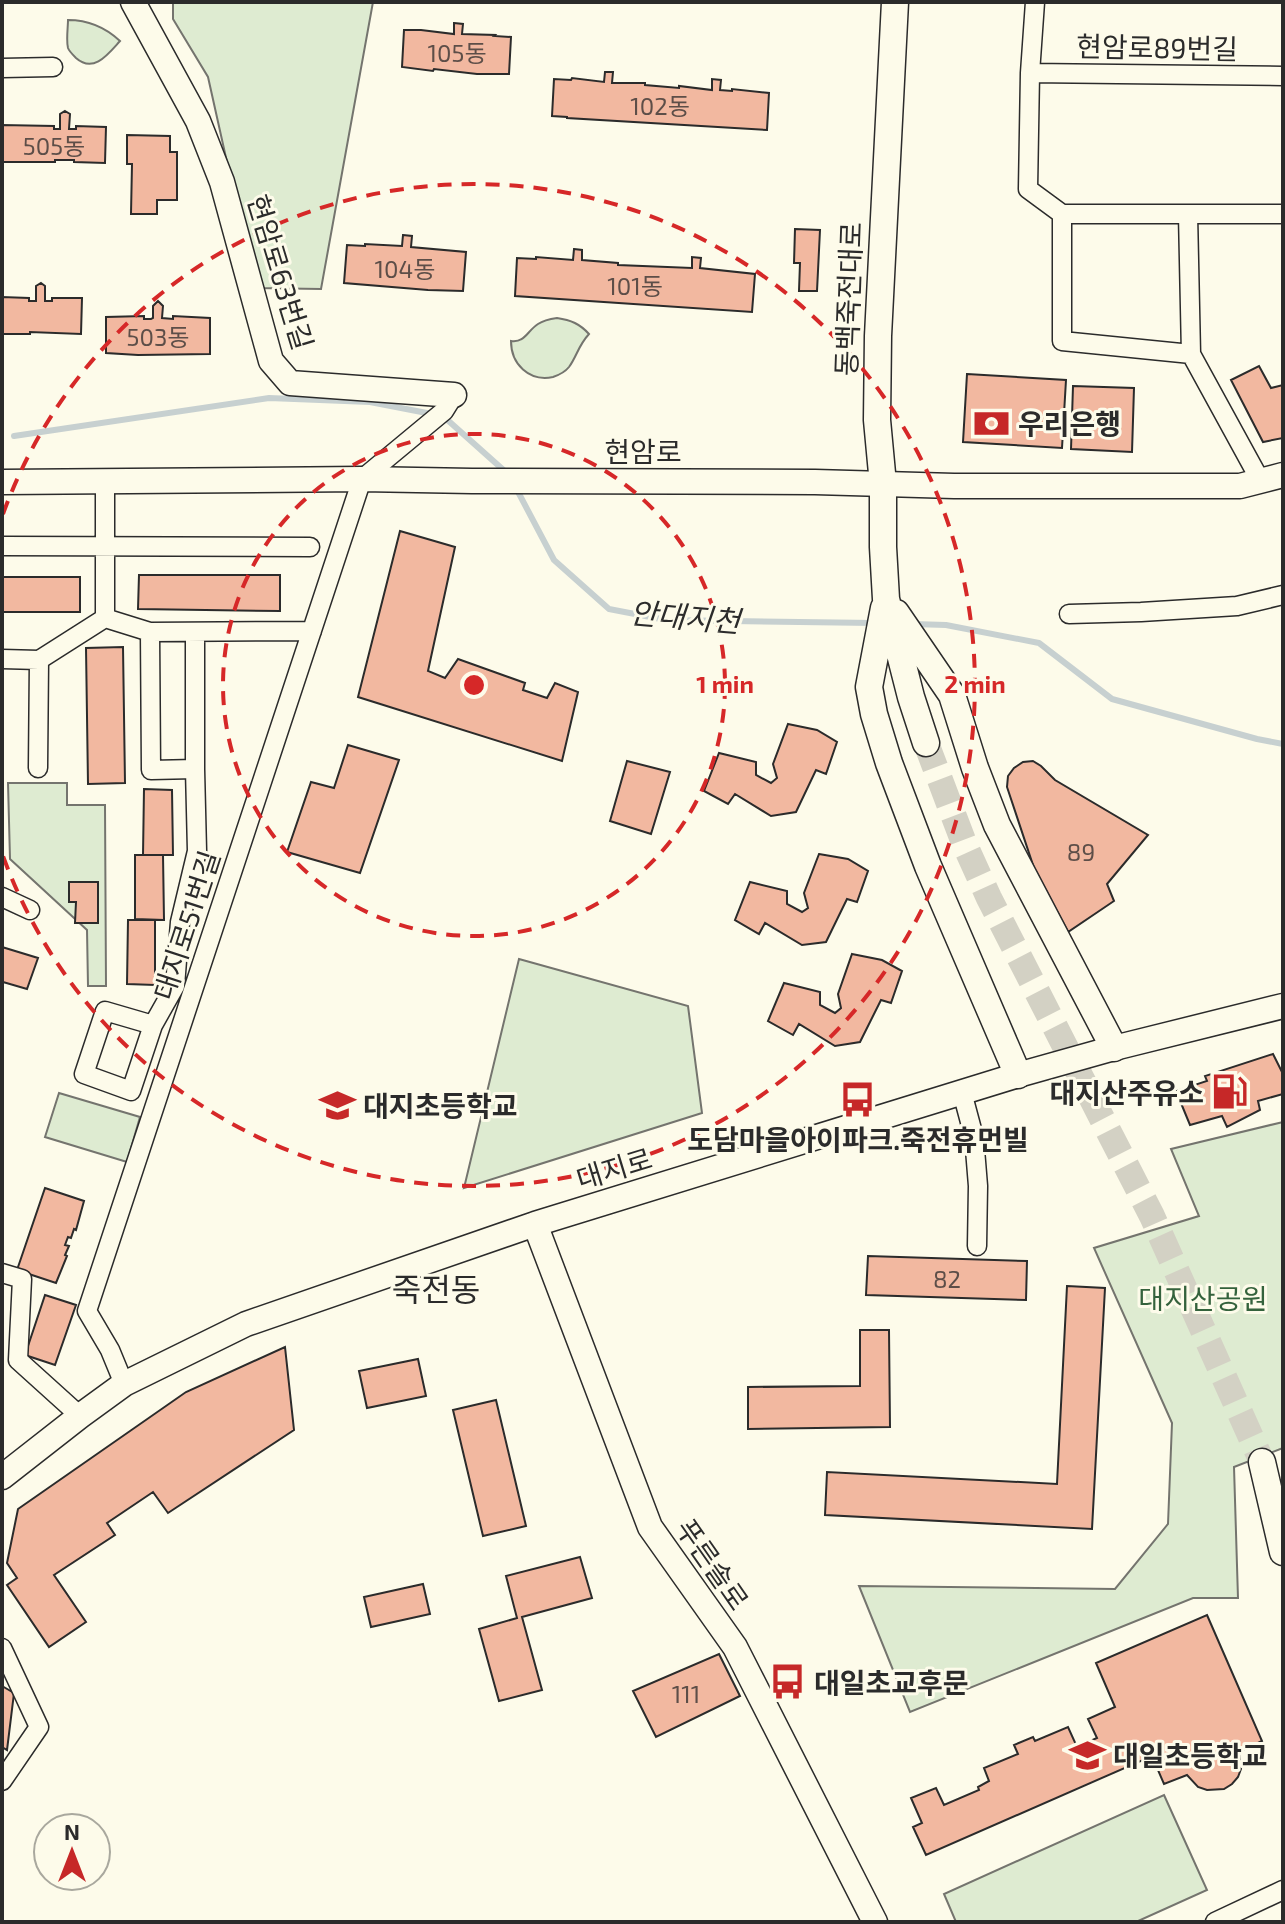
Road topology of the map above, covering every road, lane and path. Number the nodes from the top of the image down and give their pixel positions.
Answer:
1 (133, 2) edge
2 (895, 2) edge
3 (1035, 2) edge
4 (53, 67) dead end
5 (2, 68) edge
6 (1030, 73) junction
7 (1283, 76) edge
8 (1062, 214) junction
9 (1188, 214) junction
10 (1283, 214) edge
11 (1191, 354) junction
12 (449, 403) joint
13 (1272, 477) edge
14 (362, 479) junction
15 (105, 481) junction
16 (2, 482) edge
17 (883, 484) junction
18 (104, 545) junction
19 (2, 546) edge
20 (310, 547) dead end
21 (1283, 595) edge
22 (886, 599) junction
23 (1069, 614) dead end
24 (105, 618) junction
25 (312, 631) junction
26 (150, 632) junction
27 (195, 632) junction
28 (2, 659) edge
29 (39, 660) junction
30 (926, 743) tunnel mouth
31 (38, 768) dead end
32 (195, 769) junction
33 (2, 897) edge
34 (30, 910) dead end
35 (1283, 1006) edge
36 (153, 1025) junction
37 (1114, 1048) junction
38 (1018, 1075) junction
39 (962, 1092) junction
40 (535, 1224) junction
41 (977, 1246) dead end
42 (2, 1273) edge
43 (124, 1384) junction
44 (80, 1416) junction
45 (1262, 1462) junction
46 (2, 1477) edge
47 (1283, 1494) edge
48 (1283, 1515) edge
49 (1283, 1552) edge
50 (2, 1648) edge
51 (2, 1781) edge
52 (1283, 1890) edge
53 (875, 1922) edge
54 (1215, 1922) edge

1 - 12 street, 현암로63번길
2 - 17 main road, 동백죽전대로
3 - 6 street
4 - 5 street
6 - 7 street, 현암로89번길
6 - 8 street
8 - 9 street
8 - 11 street
9 - 10 street
9 - 11 street
11 - 13 street
12 - 14 street, 현암로63번길
13 - 17 street, 현암로
14 - 15 street, 현암로
14 - 17 street, 현암로
14 - 25 street, 대지로51번길
15 - 16 street, 현암로
15 - 18 street
17 - 22 main road, 동백죽전대로
18 - 19 street
18 - 20 street
18 - 24 street
21 - 23 street
22 - 30 main road
22 - 37 main road
22 - 38 main road
24 - 26 street
24 - 29 street
25 - 27 street
25 - 43 street, 대지로51번길
26 - 27 street
26 - 32 street
27 - 32 street
28 - 29 street
29 - 31 street
32 - 36 street
33 - 34 street
35 - 37 street, 대지로
36 - 36 street
37 - 38 street, 대지로
38 - 39 street, 대지로
39 - 40 street, 대지로
39 - 41 street
40 - 43 street, 대지로
40 - 53 street, 푸른솔로
42 - 44 street
43 - 44 street, 대지로
44 - 46 street, 대지로
45 - 47 main road
45 - 48 main road
45 - 49 main road
50 - 51 street
52 - 54 street

